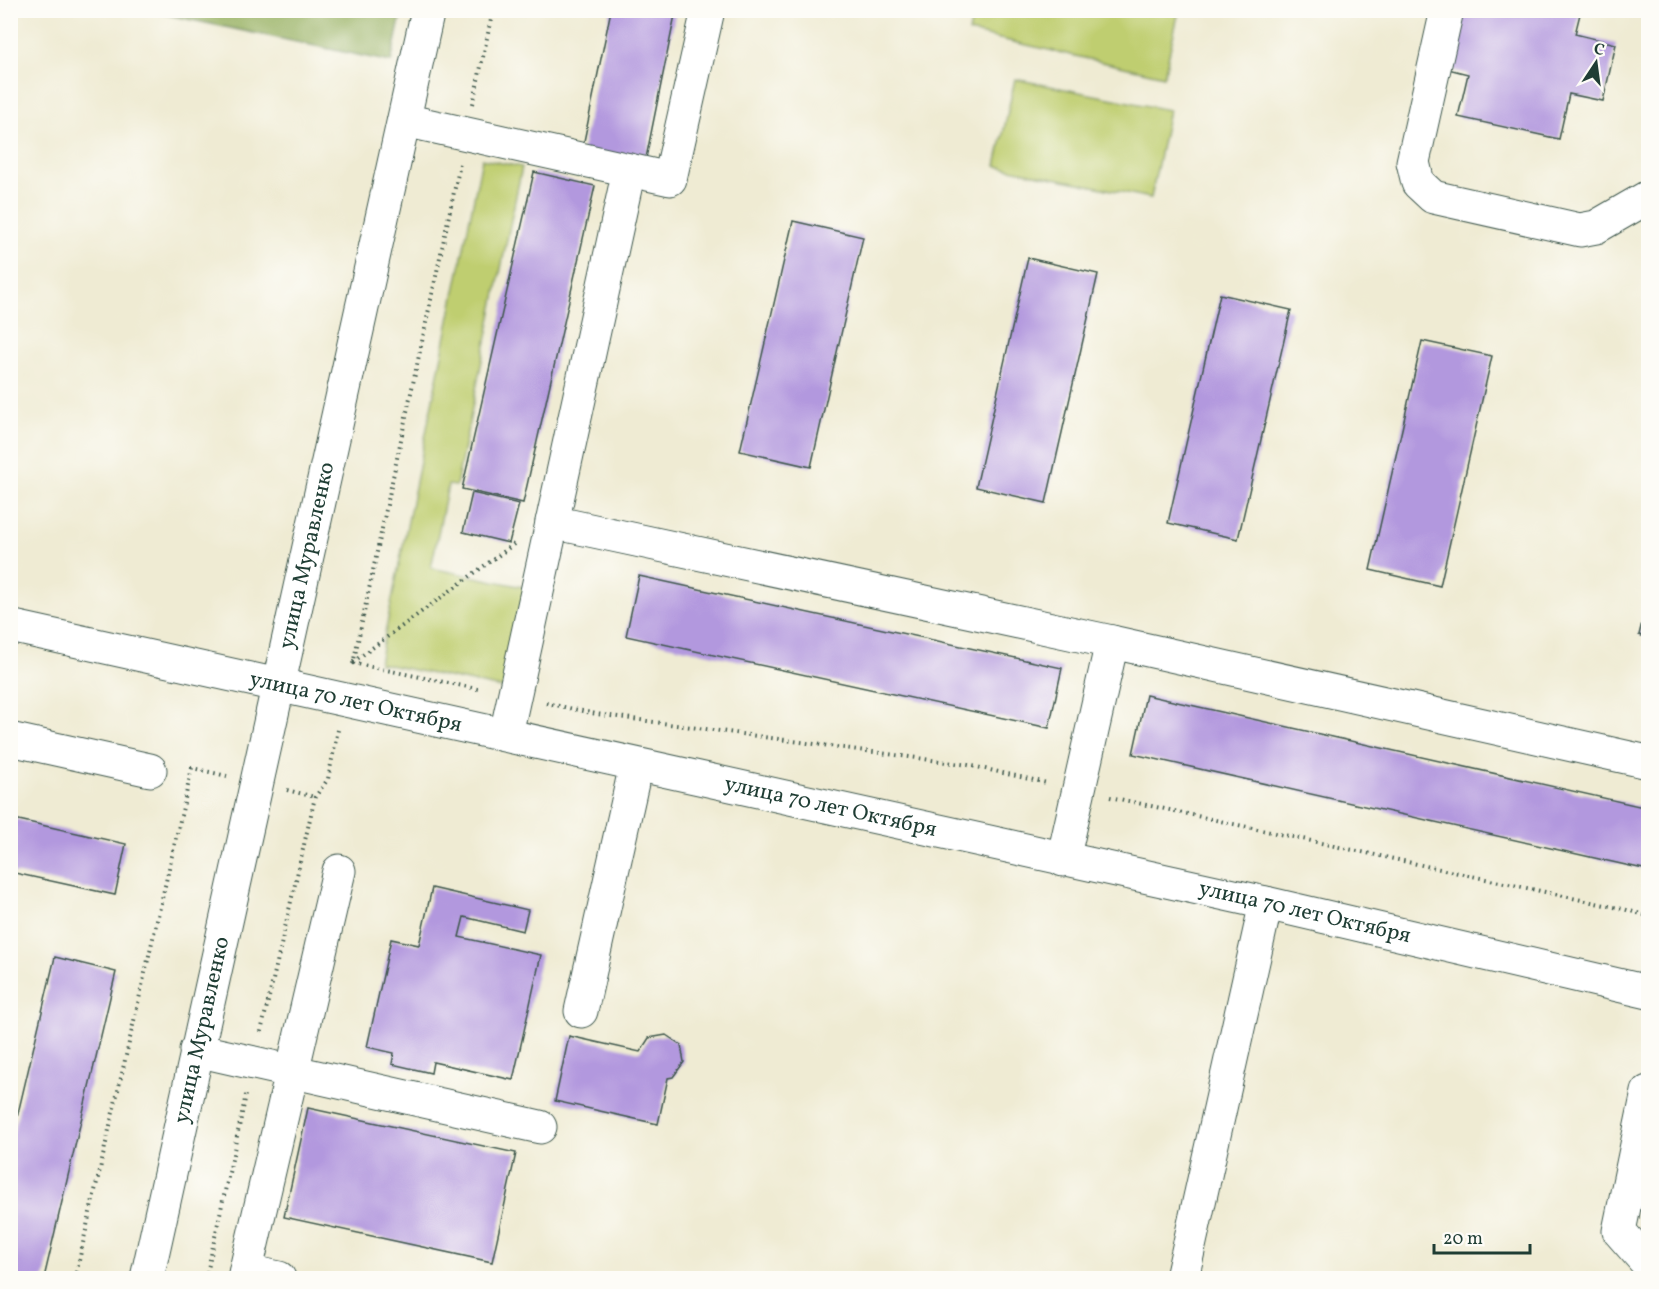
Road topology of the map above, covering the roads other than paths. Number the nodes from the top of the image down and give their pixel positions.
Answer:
1 (428, 10) edge
2 (708, 10) edge
3 (1447, 10) edge
4 (404, 120) junction
5 (629, 170) junction
6 (1648, 197) edge
7 (553, 518) junction
8 (10, 626) edge
9 (1112, 642) junction
10 (279, 685) junction
11 (506, 734) junction
12 (10, 739) edge
13 (1648, 762) edge
14 (636, 765) junction
15 (150, 770) dead end
16 (1063, 860) junction
17 (339, 871) dead end
18 (1266, 903) junction
19 (1648, 992) edge
20 (581, 1011) dead end
21 (196, 1050) junction
22 (292, 1072) junction
23 (1648, 1092) edge
24 (540, 1127) dead end
25 (1648, 1264) edge
26 (245, 1275) edge
27 (147, 1278) edge
28 (279, 1278) edge
29 (1182, 1278) edge

1 - 4 street, улица Муравленко
2 - 5 street
3 - 6 street
4 - 5 street
4 - 10 street, улица Муравленко
5 - 7 street
7 - 9 street
7 - 11 street
8 - 10 street, улица 70 лет Октября
9 - 13 street
9 - 16 street
10 - 11 street, улица 70 лет Октября
10 - 21 street, улица Муравленко
11 - 14 street, улица 70 лет Октября
12 - 15 street
14 - 16 street, улица 70 лет Октября
14 - 20 street
16 - 18 street, улица 70 лет Октября
17 - 22 street
18 - 19 street, улица 70 лет Октября
18 - 29 street
21 - 22 street
21 - 27 street, улица Муравленко
22 - 24 street
22 - 26 street
23 - 25 street
26 - 28 street

